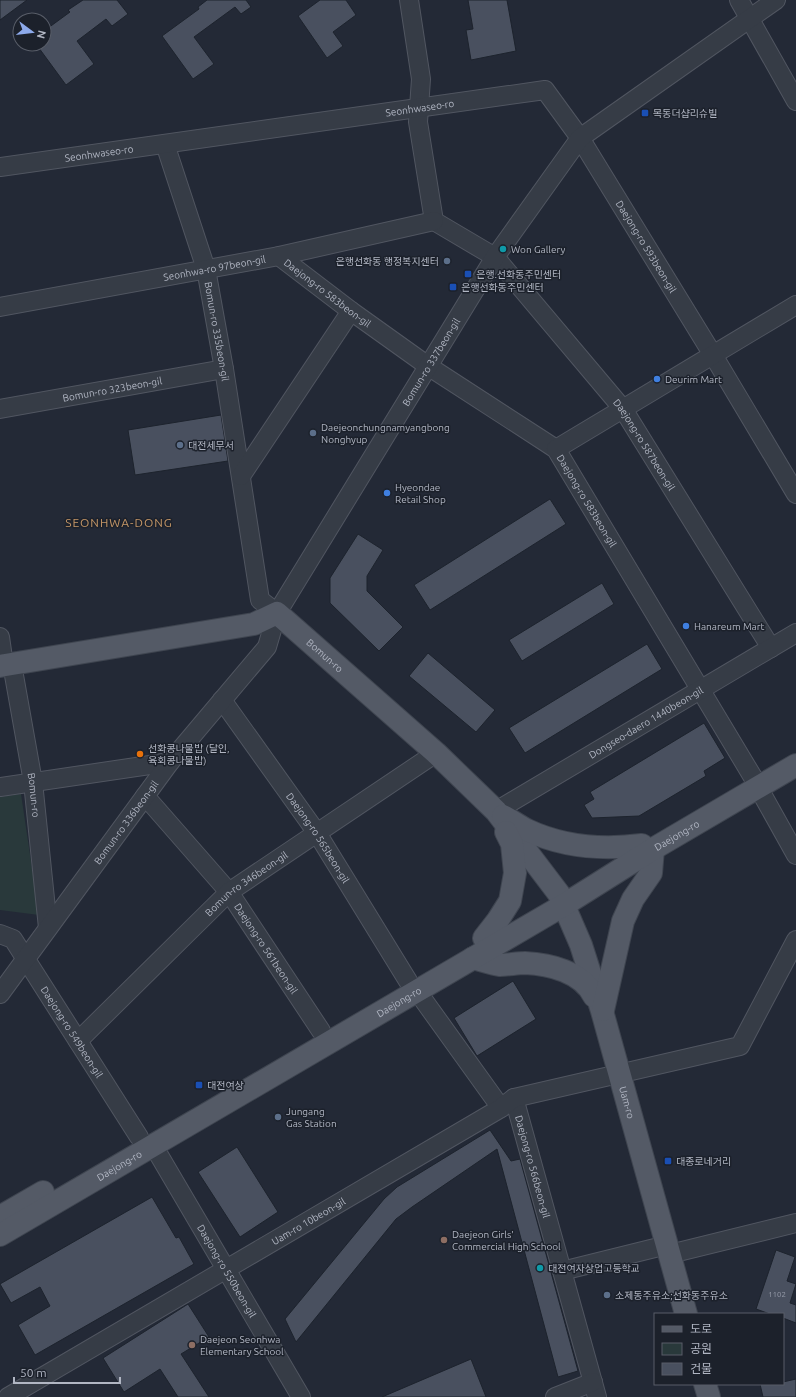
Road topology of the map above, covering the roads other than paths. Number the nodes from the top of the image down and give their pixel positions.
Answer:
1 (409, 0) edge
2 (738, 0) edge
3 (776, 0) edge
4 (748, 18) junction
5 (796, 101) edge
6 (420, 108) junction
7 (580, 138) junction
8 (165, 144) junction
9 (0, 167) edge
10 (434, 221) junction
11 (279, 256) junction
12 (495, 257) junction
13 (206, 269) junction
14 (796, 306) edge
15 (0, 307) edge
16 (351, 312) junction
17 (713, 355) junction
18 (428, 366) junction
19 (224, 369) junction
20 (0, 409) edge
21 (623, 409) junction
22 (556, 450) junction
23 (241, 476) junction
24 (796, 494) edge
25 (277, 613) junction
26 (796, 633) edge
27 (0, 637) edge
28 (771, 648) junction
29 (5, 665) edge
30 (700, 690) junction
31 (222, 700) junction
32 (436, 753) junction
33 (796, 754) edge
34 (170, 762) junction
35 (796, 765) edge
36 (33, 782) junction
37 (756, 783) junction
38 (0, 787) edge
39 (145, 796) junction
40 (496, 811) junction
41 (317, 832) junction
42 (647, 847) junction
43 (796, 855) edge
44 (229, 892) junction
45 (562, 899) junction
46 (48, 928) junction
47 (0, 934) edge
48 (484, 938) junction
49 (796, 940) edge
50 (26, 958) junction
51 (473, 958) junction
52 (412, 986) junction
53 (0, 994) edge
54 (602, 1011) junction
55 (321, 1031) junction
56 (78, 1041) junction
57 (620, 1074) junction
58 (507, 1103) junction
59 (146, 1141) junction
60 (0, 1216) edge
61 (796, 1223) edge
62 (0, 1235) edge
63 (668, 1249) junction
64 (227, 1270) junction
65 (562, 1271) junction
66 (686, 1313) edge
67 (705, 1385) edge
68 (595, 1390) edge
69 (8, 1397) edge
70 (301, 1397) edge
71 (555, 1397) edge
72 (709, 1397) edge

1 - 6 street
2 - 4 street
3 - 4 street
4 - 5 street
4 - 7 street
6 - 7 street, Seonhwaseo-ro
6 - 8 street, Seonhwaseo-ro
6 - 10 street
7 - 12 street, Bomun-ro 337beon-gil
7 - 17 street, Daejong-ro 593beon-gil
8 - 9 street, Seonhwaseo-ro
8 - 13 street, Bomun-ro 335beon-gil
10 - 11 street, Seonhwa-ro 97beon-gil
10 - 12 street, Daejong-ro 587beon-gil
11 - 13 street, Seonhwa-ro 97beon-gil
11 - 16 street, Daejong-ro 583beon-gil
12 - 18 street, Bomun-ro 337beon-gil
12 - 21 street, Daejong-ro 587beon-gil
13 - 15 street, Seonhwa-ro 97beon-gil
13 - 19 street, Bomun-ro 335beon-gil
14 - 17 street
16 - 18 street, Daejong-ro 583beon-gil
16 - 23 street
17 - 21 street
17 - 24 street, Daejong-ro 593beon-gil
18 - 22 street, Daejong-ro 583beon-gil
18 - 25 street, Bomun-ro 337beon-gil
19 - 20 street, Bomun-ro 323beon-gil
19 - 23 street, Bomun-ro 335beon-gil
21 - 22 street
21 - 28 street, Daejong-ro 587beon-gil
22 - 30 street, Daejong-ro 583beon-gil
23 - 25 street, Bomun-ro 335beon-gil
25 - 29 main road
25 - 31 street, Bomun-ro 336beon-gil
25 - 32 main road, Bomun-ro
26 - 28 street, Dongseo-daero 1440beon-gil
27 - 29 street
28 - 30 street, Dongseo-daero 1440beon-gil
29 - 36 street, Bomun-ro
30 - 37 street, Daejong-ro 583beon-gil
30 - 40 street, Dongseo-daero 1440beon-gil
31 - 34 street, Bomun-ro 336beon-gil
31 - 41 street, Daejong-ro 565beon-gil
32 - 40 main road, Bomun-ro
32 - 41 street, Bomun-ro 346beon-gil
33 - 37 main road, Daejong-ro
34 - 36 street
34 - 39 street, Bomun-ro 336beon-gil
35 - 37 main road, Daejong-ro
36 - 38 street
36 - 46 street, Bomun-ro
37 - 42 main road, Daejong-ro
37 - 43 street, Daejong-ro 583beon-gil
39 - 44 street, Daejong-ro 561beon-gil
39 - 46 street, Bomun-ro 336beon-gil
40 - 42 main road
40 - 45 main road, Bomun-ro
40 - 48 main road
41 - 44 street, Bomun-ro 346beon-gil
41 - 52 street, Daejong-ro 565beon-gil
42 - 45 main road, Daejong-ro
42 - 54 main road
44 - 55 street, Daejong-ro 561beon-gil
44 - 56 street, Bomun-ro 346beon-gil
45 - 48 main road, Daejong-ro
45 - 51 main road, Daejong-ro
45 - 54 main road, Uam-ro
46 - 50 street, Bomun-ro 336beon-gil
47 - 50 street, Daejong-ro 549beon-gil
48 - 52 main road, Daejong-ro
49 - 57 street, Uam-ro 10beon-gil
50 - 53 street, Bomun-ro 336beon-gil
50 - 56 street, Daejong-ro 549beon-gil
51 - 52 main road, Daejong-ro
51 - 54 main road
52 - 55 main road, Daejong-ro
52 - 58 street, Daejong-ro 566beon-gil
52 - 59 main road, Daejong-ro
54 - 57 main road, Uam-ro
55 - 59 main road, Daejong-ro
56 - 59 street, Daejong-ro 549beon-gil
57 - 58 street, Uam-ro 10beon-gil
57 - 63 main road, Uam-ro
58 - 64 street, Uam-ro 10beon-gil
58 - 65 street, Daejong-ro 566beon-gil
59 - 60 main road, Daejong-ro
59 - 62 main road, Daejong-ro
59 - 64 street, Daejong-ro 550beon-gil
61 - 63 street
63 - 65 street
63 - 66 main road, Uam-ro
64 - 69 street, Uam-ro 10beon-gil
64 - 70 street, Daejong-ro 550beon-gil
65 - 68 street, Daejong-ro 566beon-gil
67 - 72 main road
68 - 71 street

